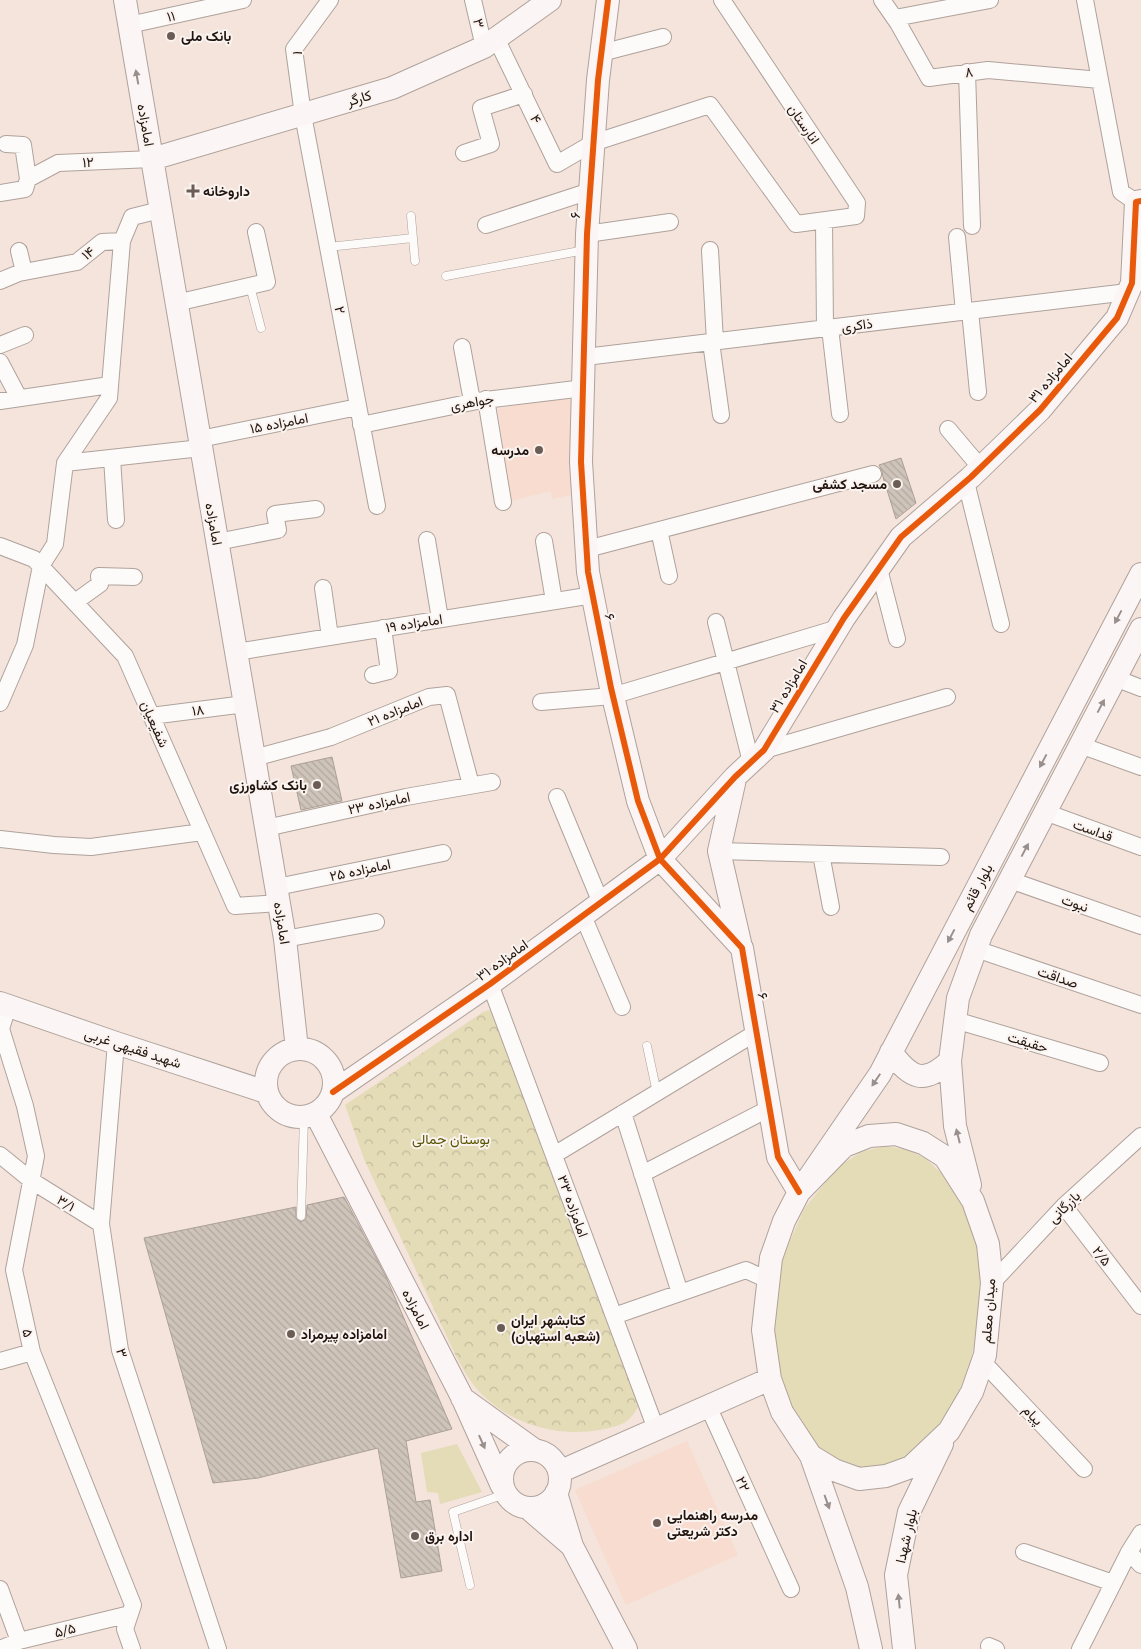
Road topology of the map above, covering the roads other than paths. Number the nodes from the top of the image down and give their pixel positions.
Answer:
1 (125, 0) edge
2 (244, 0) edge
3 (330, 0) edge
4 (473, 0) edge
5 (550, 0) edge
6 (608, 0) edge
7 (722, 0) edge
8 (882, 0) edge
9 (1085, 0) edge
10 (983, 1) edge
11 (895, 18) junction
12 (129, 25) junction
13 (663, 37) dead end
14 (490, 42) junction
15 (601, 53) junction
16 (967, 72) junction
17 (1100, 80) junction
18 (524, 94) junction
19 (303, 115) junction
20 (593, 143) junction
21 (6, 144) dead end
22 (464, 153) dead end
23 (152, 159) junction
24 (28, 179) junction
25 (590, 191) junction
26 (0, 193) edge
27 (1138, 201) edge
28 (160, 210) junction
29 (411, 216) dead end
30 (670, 222) dead end
31 (820, 222) junction
32 (486, 225) dead end
33 (972, 226) dead end
34 (256, 232) dead end
35 (957, 237) dead end
36 (413, 238) junction
37 (122, 241) junction
38 (587, 241) junction
39 (328, 247) junction
40 (710, 250) dead end
41 (19, 251) dead end
42 (415, 261) dead end
43 (24, 272) junction
44 (446, 276) dead end
45 (0, 281) edge
46 (250, 286) junction
47 (1134, 291) edge
48 (176, 303) junction
49 (967, 311) junction
50 (261, 328) dead end
51 (827, 328) junction
52 (25, 335) dead end
53 (713, 342) junction
54 (0, 345) edge
55 (462, 347) dead end
56 (585, 357) junction
57 (0, 362) edge
58 (110, 385) junction
59 (584, 388) junction
60 (978, 392) dead end
61 (19, 398) junction
62 (479, 400) junction
63 (0, 401) edge
64 (358, 407) junction
65 (840, 414) dead end
66 (721, 416) dead end
67 (361, 425) junction
68 (948, 429) dead end
69 (200, 444) junction
70 (112, 458) junction
71 (65, 463) junction
72 (873, 474) dead end
73 (973, 475) junction
74 (503, 502) dead end
75 (376, 506) dead end
76 (316, 508) dead end
77 (116, 520) dead end
78 (659, 530) junction
79 (427, 540) dead end
80 (544, 541) dead end
81 (217, 542) junction
82 (0, 546) edge
83 (587, 549) junction
84 (41, 566) junction
85 (879, 569) junction
86 (1141, 574) edge
87 (670, 576) dead end
88 (134, 577) dead end
89 (323, 588) dead end
90 (593, 594) junction
91 (554, 601) junction
92 (75, 602) junction
93 (440, 619) junction
94 (716, 622) dead end
95 (1001, 624) dead end
96 (383, 628) junction
97 (838, 628) junction
98 (1141, 629) edge
99 (330, 637) junction
100 (897, 639) dead end
101 (236, 652) junction
102 (725, 662) junction
103 (373, 675) dead end
104 (1115, 678) junction
105 (1141, 688) edge
106 (612, 696) junction
107 (947, 697) dead end
108 (541, 702) dead end
109 (0, 703) edge
110 (245, 704) junction
111 (151, 716) junction
112 (1080, 745) junction
113 (254, 758) junction
114 (750, 763) junction
115 (1141, 767) edge
116 (492, 782) dead end
117 (471, 786) junction
118 (556, 797) dead end
119 (1045, 812) junction
120 (266, 828) junction
121 (202, 832) junction
122 (0, 839) edge
123 (1141, 847) edge
124 (719, 851) junction
125 (443, 853) dead end
126 (821, 854) junction
127 (941, 857) dead end
128 (660, 859) junction
129 (1010, 880) junction
130 (278, 895) junction
131 (831, 907) dead end
132 (592, 909) junction
133 (376, 922) dead end
134 (1141, 926) edge
135 (285, 939) junction
136 (742, 948) junction
137 (976, 949) junction
138 (490, 984) junction
139 (4, 1004) edge
140 (1141, 1005) edge
141 (622, 1007) dead end
142 (956, 1020) junction
143 (757, 1032) junction
144 (116, 1043) junction
145 (647, 1046) dead end
146 (297, 1049) junction
147 (891, 1052) junction
148 (950, 1061) junction
149 (1100, 1063) dead end
150 (266, 1092) junction
151 (333, 1092) junction
152 (657, 1093) junction
153 (770, 1108) junction
154 (623, 1113) junction
155 (310, 1116) junction
156 (1141, 1136) edge
157 (0, 1154) edge
158 (554, 1155) junction
159 (642, 1174) junction
160 (32, 1181) junction
161 (799, 1192) junction
162 (974, 1201) junction
163 (1064, 1206) junction
164 (301, 1216) dead end
165 (101, 1224) junction
166 (768, 1280) junction
167 (992, 1283) junction
168 (680, 1293) junction
169 (1141, 1306) edge
170 (614, 1316) junction
171 (32, 1352) junction
172 (0, 1361) edge
173 (982, 1361) junction
174 (770, 1379) junction
175 (462, 1397) junction
176 (708, 1406) junction
177 (656, 1429) junction
178 (949, 1431) junction
179 (532, 1449) junction
180 (811, 1456) junction
181 (1084, 1469) dead end
182 (558, 1482) junction
183 (504, 1490) junction
184 (528, 1508) junction
185 (1141, 1533) edge
186 (572, 1546) junction
187 (1024, 1552) dead end
188 (1129, 1552) junction
189 (1141, 1564) edge
190 (1113, 1583) junction
191 (470, 1585) dead end
192 (0, 1589) edge
193 (791, 1589) dead end
194 (130, 1614) junction
195 (19, 1640) junction
196 (0, 1649) edge
197 (132, 1649) edge
198 (218, 1649) edge
199 (626, 1649) edge
200 (871, 1649) edge
201 (904, 1649) edge
202 (1080, 1649) edge

1 - 12 main road, امامزاده
2 - 12 street, ۱۱
3 - 19 street, ۱
4 - 14 street, ۳
5 - 14 main road, کارگر
6 - 15 main road, ۶
7 - 31 street, انارستان
8 - 11 street, ۸
9 - 17 street
10 - 11 street
11 - 16 street, ۸
23 -> 12 main road, امامزاده
13 - 15 street
14 - 18 street, ۴
14 - 19 main road, کارگر
15 - 20 main road, ۶
16 - 17 street, ۸
16 - 33 street
17 - 27 street
18 - 20 street, ۴
18 - 22 street
19 - 23 main road, کارگر
19 - 39 street, ۲
20 - 25 main road, ۶
20 - 31 street
21 - 24 street
23 - 24 street, ۱۲
23 - 28 main road, امامزاده
24 - 26 street, ۱۲
25 - 32 street
25 - 38 main road, ۶
27 - 47 main road, امامزاده ۳۱
28 - 37 street
28 - 48 main road, امامزاده
29 - 36 lane
30 - 38 street
31 - 51 street
34 - 46 street
35 - 49 street
36 - 39 lane
36 - 42 lane
37 - 43 street, ۱۴
37 - 58 street
38 - 44 lane
38 - 56 main road, ۶
39 - 64 street, ۲
40 - 53 street
41 - 43 street
43 - 45 street, ۱۴
46 - 48 street
46 - 50 lane
47 - 49 street, ذاکری
47 - 73 main road, امامزاده ۳۱
48 - 69 main road, امامزاده
49 - 51 street, ذاکری
49 - 60 street
51 - 53 street, ذاکری
51 - 65 street
52 - 54 street
53 - 56 street, ذاکری
53 - 66 street
55 - 62 street
56 - 59 main road, ۶
57 - 61 street
58 - 61 street
58 - 71 street
59 - 62 street, جواهری
59 - 83 main road, ۶
61 - 63 street
62 - 67 street, جواهری
62 - 74 street
64 - 67 street, ۲
64 - 69 street, امامزاده ۱۵
67 - 75 street, ۲
68 - 73 street
69 - 70 street, امامزاده ۱۵
69 - 81 main road, امامزاده
70 - 71 street, امامزاده ۱۵
70 - 77 street
71 - 84 street
72 - 78 street
73 - 85 main road, امامزاده ۳۱
73 - 95 street
76 - 81 street
78 - 83 street
78 - 87 street
79 - 93 street
80 - 91 street
81 - 101 main road, امامزاده
82 - 84 street, شفیعیان
83 - 90 main road, ۶
84 - 92 street, شفیعیان
84 - 109 street
85 - 97 main road, امامزاده ۳۱
85 - 100 street
86 -> 147 main road, بلوار قائم
88 - 92 street
89 - 99 street
90 - 91 street, امامزاده ۱۹
90 - 106 main road, ۶
91 - 93 street, امامزاده ۱۹
92 - 111 street, شفیعیان
93 - 96 street, امامزاده ۱۹
94 - 102 street
96 - 99 street, امامزاده ۱۹
96 - 103 street
97 - 102 street
97 - 114 main road, امامزاده ۳۱
98 - 104 main road, بلوار قائم
99 - 101 street, امامزاده ۱۹
101 - 110 main road, امامزاده
102 - 106 street
102 - 114 street
104 - 105 street
112 -> 104 main road, بلوار قائم
106 - 108 street
106 - 128 main road, ۶
107 - 114 street
110 - 111 street, ۱۸
110 - 113 main road, امامزاده
111 - 121 street, شفیعیان
112 - 115 street
112 - 119 main road, بلوار قائم
113 - 117 street, امامزاده ۲۱
113 - 120 main road, امامزاده
114 - 124 main road
114 - 128 main road, امامزاده ۳۱
116 - 117 street, امامزاده ۲۳
117 - 120 street, امامزاده ۲۳
118 - 132 street
119 - 123 street, قداست
129 -> 119 main road, بلوار قائم
120 - 130 main road, امامزاده
121 - 122 street
121 - 130 street, شفیعیان
124 - 126 street
124 - 136 main road
125 - 130 street, امامزاده ۲۵
126 - 127 street
126 - 131 street
128 - 132 main road, امامزاده ۳۱
128 - 136 main road, ۶
129 - 134 street, نبوت
129 - 137 main road, بلوار قائم
130 - 135 main road, امامزاده
132 - 138 main road, امامزاده ۳۱
132 - 141 street
133 - 135 street
135 - 146 main road, امامزاده
136 - 143 main road, ۶
137 - 140 street, صداقت
137 - 142 main road, بلوار قائم
138 - 151 main road, امامزاده ۳۱
138 - 158 street, امامزاده ۳۳
139 - 144 main road, شهید فقیهی غربی
139 - 160 street, ۵
142 - 148 main road, بلوار قائم
142 - 149 street, حقیقت
143 - 152 street
143 - 153 main road, ۶
144 - 150 main road, شهید فقیهی غربی
144 - 165 street, ۳
145 - 152 lane
146 - 150 main road
146 - 151 main road
147 - 148 main road
147 -> 161 main road, بلوار قائم
162 -> 148 main road, بلوار قائم
150 - 155 main road
151 - 155 main road
152 - 154 street
153 - 159 street
153 - 161 main road, ۶
154 - 158 street
154 - 159 street
155 - 164 lane
155 - 175 main road, امامزاده
156 - 163 street, بازرگانی
157 - 160 street, ۳/۱
158 - 170 street, امامزاده ۳۳
159 - 168 street
160 - 165 street, ۳/۱
160 - 171 street, ۵
161 - 162 main road, میدان معلم
161 - 166 main road, میدان معلم
162 - 167 main road, میدان معلم
163 - 167 street, بازرگانی
163 - 169 street, ۲/۵
165 - 198 street, ۳
166 - 168 street
166 - 174 main road, میدان معلم
167 - 173 main road, میدان معلم
168 - 170 street
170 - 177 street, امامزاده ۳۳
171 - 172 street
171 - 194 street, ۵
173 - 178 main road, میدان معلم
173 - 181 street, پیام
174 - 176 main road
174 - 180 main road, میدان معلم
175 - 179 main road
175 -> 183 main road, امامزاده
176 - 177 main road
176 - 193 street, ۲۲
177 - 182 main road
178 - 180 main road, میدان معلم
201 -> 178 main road, بلوار شهدا
179 - 182 main road
179 - 183 main road
180 -> 200 main road
182 - 184 main road
182 - 186 main road
183 - 184 main road
183 - 191 lane
184 - 186 main road
185 - 188 street
186 - 199 main road
187 - 190 street
188 - 189 street
188 - 190 street
190 - 202 street
192 - 195 street
194 - 195 street, ۵/۵
194 - 197 street, ۵
195 - 196 street, ۵/۵

